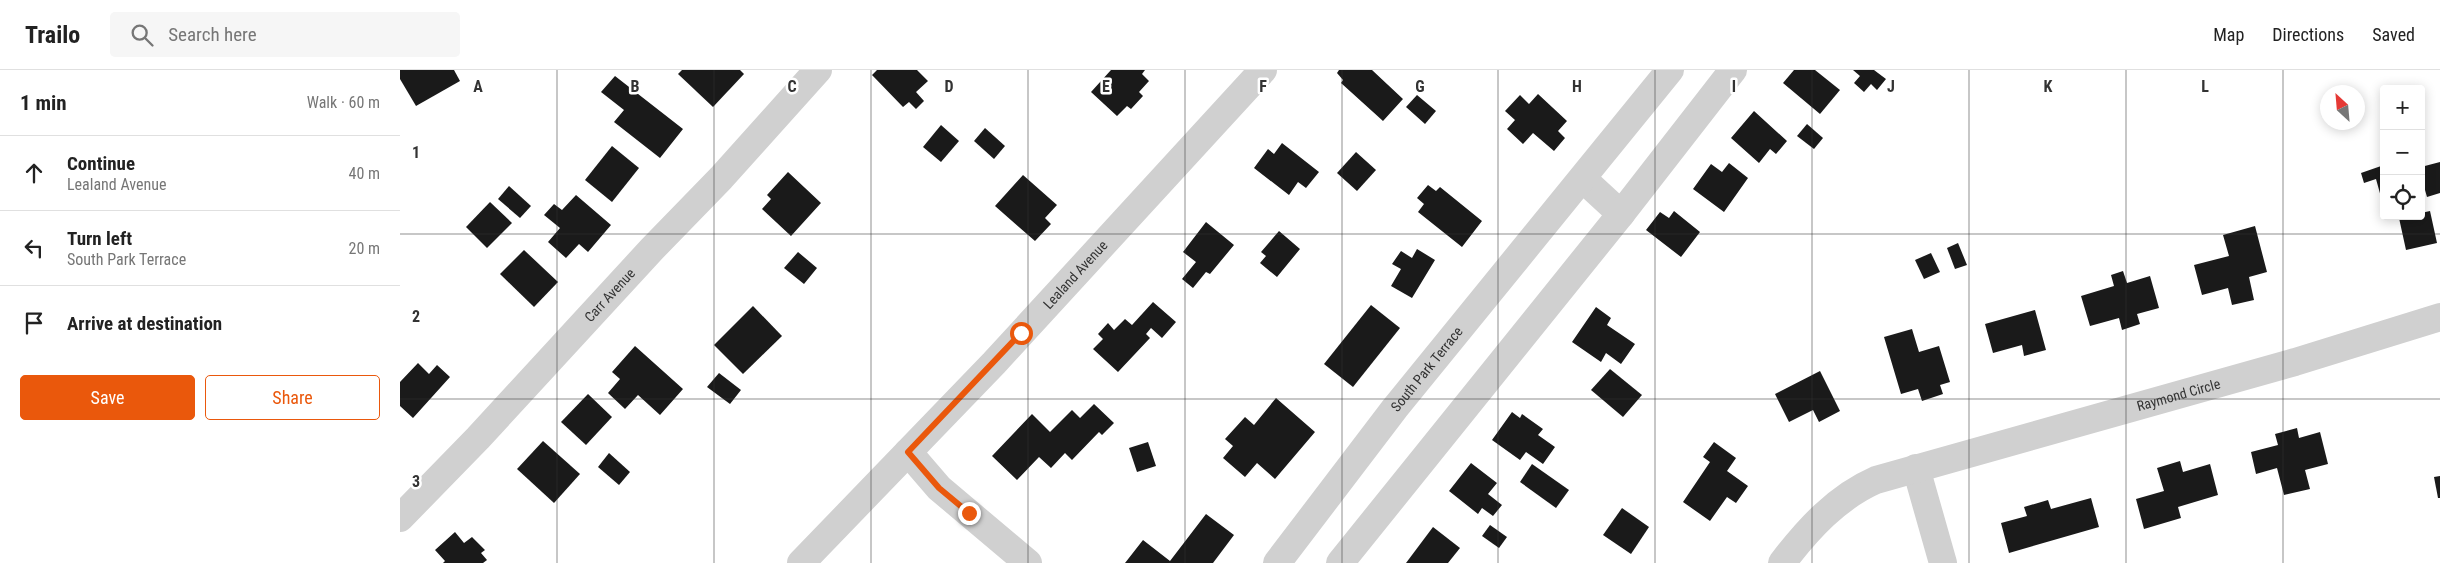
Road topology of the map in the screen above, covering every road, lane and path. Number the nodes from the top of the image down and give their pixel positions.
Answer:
1 (818, 70) edge
2 (1263, 70) edge
3 (1670, 70) edge
4 (1733, 70) edge
5 (1583, 179) junction
6 (1621, 214) junction
7 (2440, 317) edge
8 (908, 452) junction
9 (1916, 468) junction
10 (400, 518) edge
11 (801, 563) edge
12 (1028, 563) edge
13 (1277, 563) edge
14 (1340, 563) edge
15 (1782, 563) edge
16 (1943, 563) edge

1 - 10 street, Carr Avenue
2 - 8 street, Lealand Avenue
3 - 5 street, South Park Terrace
4 - 6 street
5 - 6 street
5 - 13 street, South Park Terrace
6 - 14 street
7 - 9 street, Raymond Circle
8 - 11 street, Lealand Avenue
8 - 12 street
9 - 15 street, Raymond Circle
9 - 16 street

